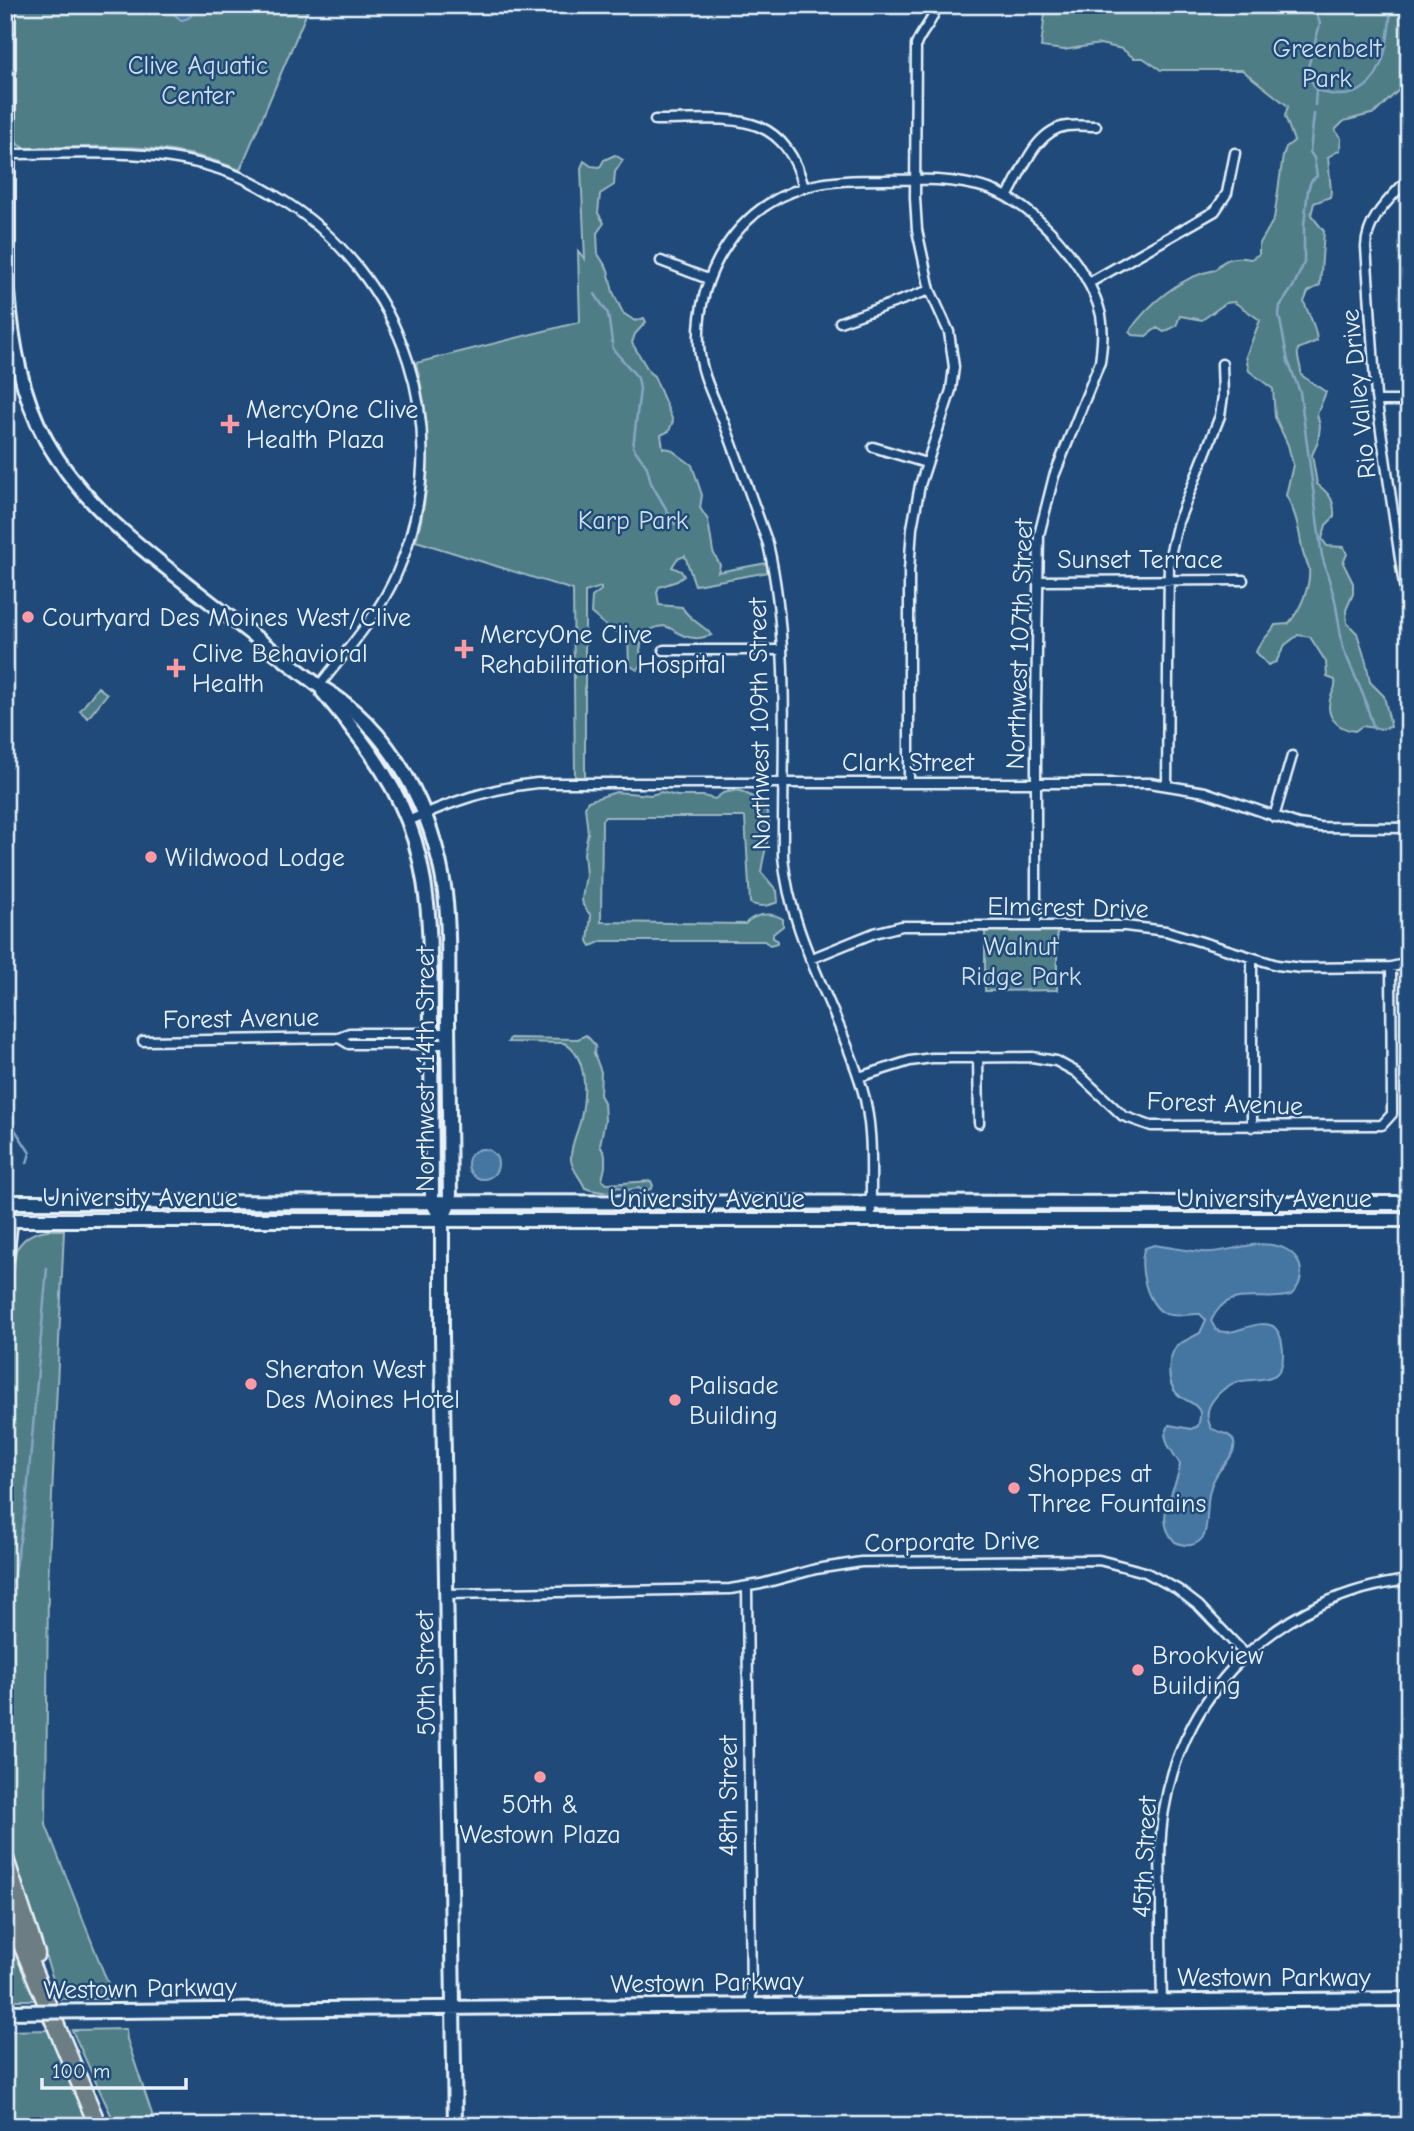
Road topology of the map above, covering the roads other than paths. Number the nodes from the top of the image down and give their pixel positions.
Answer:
1 (8, 5) edge
2 (936, 5) edge
3 (655, 120) dead end
4 (1096, 125) dead end
5 (1235, 153) dead end
6 (8, 155) junction
7 (1409, 178) edge
8 (916, 180) junction
9 (804, 188) junction
10 (1007, 197) junction
11 (662, 261) dead end
12 (708, 279) junction
13 (1089, 283) junction
14 (930, 290) junction
15 (840, 322) dead end
16 (1222, 364) dead end
17 (1377, 401) junction
18 (1409, 401) edge
19 (873, 447) dead end
20 (926, 463) junction
21 (1396, 531) junction
22 (1409, 532) edge
23 (1168, 580) junction
24 (1243, 580) dead end
25 (1037, 581) junction
26 (1409, 619) edge
27 (664, 650) dead end
28 (782, 650) junction
29 (319, 686) junction
30 (1292, 756) dead end
31 (909, 783) junction
32 (1036, 783) junction
33 (783, 784) junction
34 (1167, 785) junction
35 (424, 814) junction
36 (1274, 817) junction
37 (408, 821) junction
38 (1409, 828) edge
39 (1036, 926) junction
40 (810, 959) junction
41 (1252, 959) junction
42 (1409, 963) edge
43 (1391, 967) junction
44 (431, 1039) junction
45 (449, 1039) junction
46 (143, 1041) dead end
47 (978, 1057) junction
48 (859, 1077) junction
49 (979, 1123) dead end
50 (1252, 1127) junction
51 (5, 1202) edge
52 (432, 1202) junction
53 (450, 1202) junction
54 (871, 1202) junction
55 (1409, 1203) edge
56 (6, 1217) edge
57 (442, 1220) junction
58 (871, 1220) junction
59 (1409, 1220) edge
60 (5, 1257) edge
61 (1409, 1580) edge
62 (747, 1587) junction
63 (447, 1594) junction
64 (1245, 1654) junction
65 (5, 1859) edge
66 (5, 1905) edge
67 (1409, 1999) edge
68 (1162, 2001) junction
69 (751, 2004) junction
70 (454, 2007) junction
71 (5, 2012) edge
72 (60, 2036) junction
73 (77, 2075) junction
74 (98, 2126) edge
75 (108, 2126) edge
76 (455, 2126) edge

1 - 6 main road, Northwest 114th Street
2 - 8 street
3 - 9 street
4 - 10 street
5 - 13 street
6 - 29 main road, Northwest 114th Street
6 - 29 street
7 - 17 street, Rio Valley Drive
8 - 9 street, Northwest 109th Street
8 - 10 street, Northwest 107th Street
8 - 14 street
9 - 12 street, Northwest 109th Street
10 - 13 street, Northwest 107th Street
11 - 12 street
12 - 28 street, Northwest 109th Street
13 - 25 street, Northwest 107th Street
14 - 15 street
14 - 20 street
16 - 23 street
17 - 18 street
17 - 21 street, Rio Valley Drive
19 - 20 street
20 - 31 street
21 - 22 street
21 - 26 street, Rio Valley Drive
23 - 24 street, Sunset Terrace
23 - 25 street, Sunset Terrace
23 - 34 street
25 - 32 street, Northwest 107th Street
27 - 28 street
28 - 33 street, Northwest 109th Street
29 - 35 main road, Northwest 114th Street
29 - 37 main road, Northwest 114th Street
30 - 36 street
31 - 32 street, Clark Street
31 - 33 street, Clark Street
32 - 34 street, Clark Street
32 - 39 street, Northwest 107th Street
33 - 35 street, Clark Street
33 - 40 street, Northwest 109th Street
34 - 36 street, Clark Street
35 - 37 street, Clark Street
35 - 45 main road, Northwest 114th Street
36 - 38 street, Clark Street
37 - 44 main road, Northwest 114th Street
39 - 40 street, Elmcrest Drive
39 - 41 street, Elmcrest Drive
40 - 48 street, Northwest 109th Street
41 - 43 street, Elmcrest Drive
41 - 50 street
42 - 43 street, Elmcrest Drive
43 - 50 street, Forest Avenue
44 - 45 street, Forest Avenue
44 - 46 street, Forest Avenue
44 - 52 main road, Northwest 114th Street
45 - 53 main road, Northwest 114th Street
47 - 48 street, Forest Avenue
47 - 49 street
47 - 50 street, Forest Avenue
48 - 54 street, Northwest 109th Street
51 - 52 main road, University Avenue
52 - 53 main road, University Avenue
52 - 57 main road, Northwest 114th Street
53 - 54 main road, University Avenue
53 - 57 main road, Northwest 114th Street
54 - 55 main road, University Avenue
54 - 58 street, Northwest 109th Street
56 - 57 main road, University Avenue
56 - 60 highway
57 - 58 main road, University Avenue
57 - 63 main road, 50th Street
58 - 59 main road, University Avenue
61 - 64 street
62 - 63 street, Corporate Drive
62 - 64 street, Corporate Drive
62 - 69 street, 48th Street
63 - 70 main road, 50th Street
64 - 68 street, 45th Street
65 - 72 highway
66 - 72 highway
67 - 68 main road, Westown Parkway
68 - 69 main road, Westown Parkway
69 - 70 main road, Westown Parkway
70 - 71 main road, Westown Parkway, bridge
70 - 76 main road, 50th Street
72 - 73 highway
73 - 74 highway
73 - 75 highway

